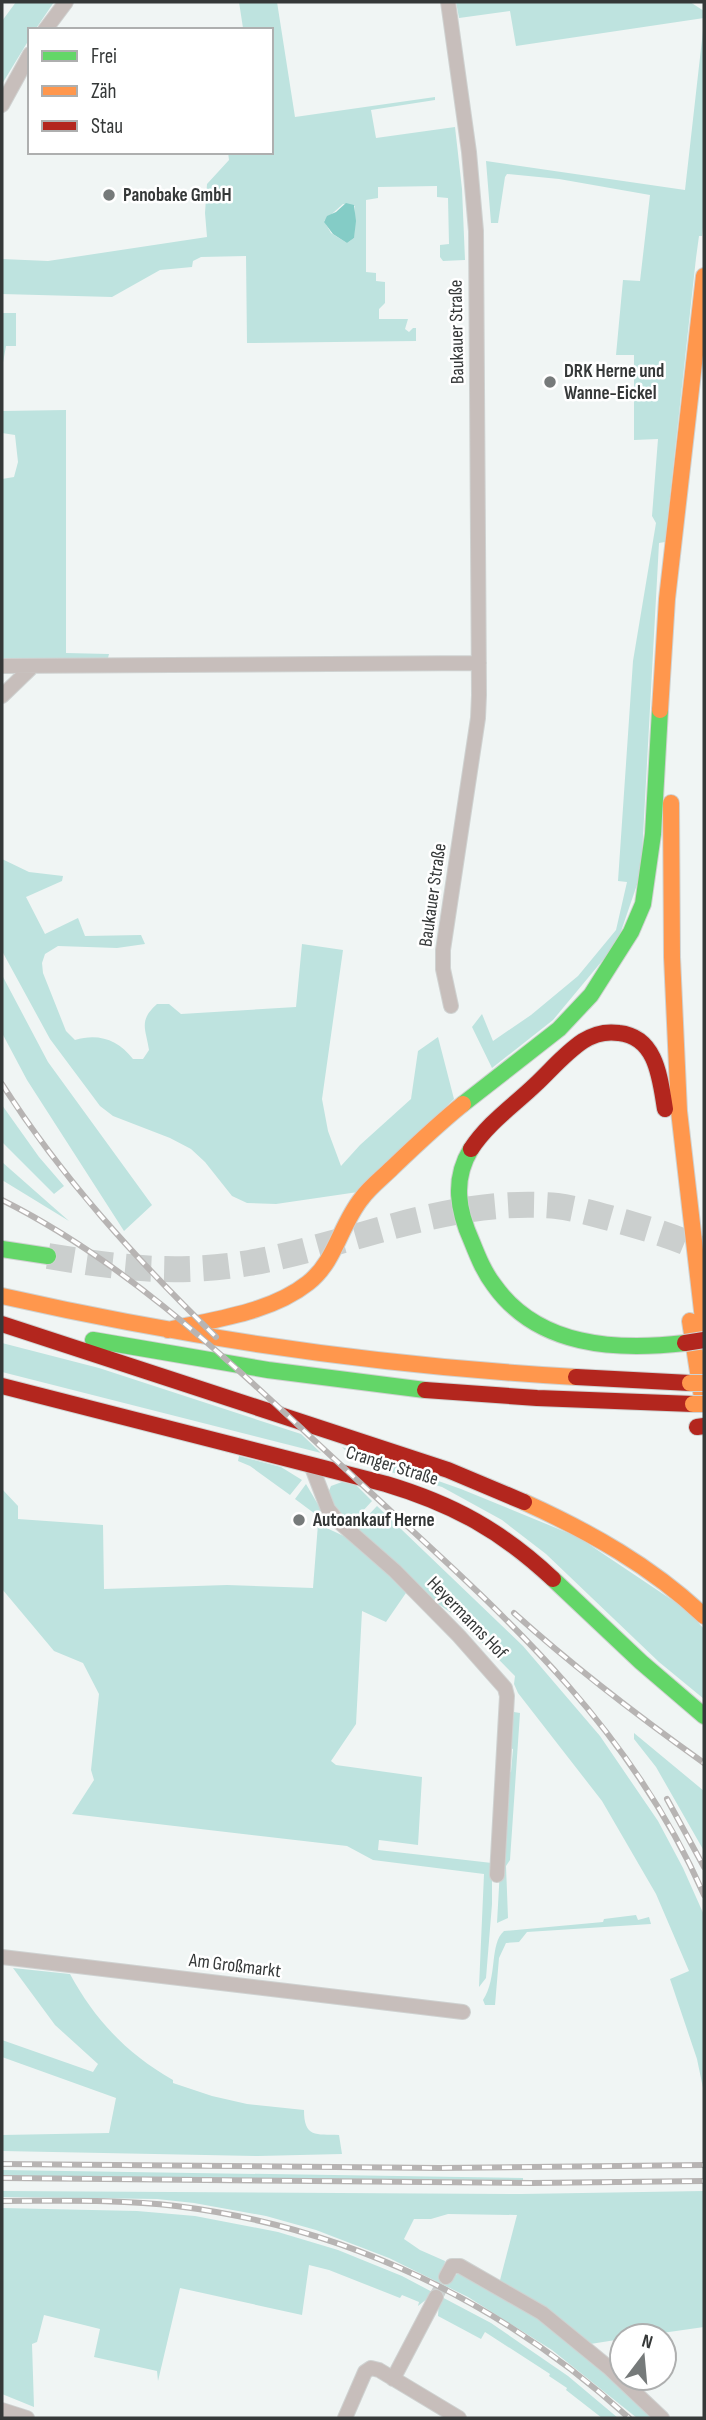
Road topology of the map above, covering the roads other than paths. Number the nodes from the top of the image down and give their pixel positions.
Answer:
1 (66, 2) edge
2 (448, 2) edge
3 (46, 28) edge
4 (28, 58) edge
5 (2, 105) edge
6 (704, 276) edge
7 (704, 370) edge
8 (479, 663) junction
9 (2, 666) edge
10 (32, 667) junction
11 (2, 696) edge
12 (658, 772) junction
13 (451, 1006) dead end
14 (666, 1114) junction
15 (2, 1249) edge
16 (48, 1256) tunnel mouth
17 (2, 1296) edge
18 (2, 1323) edge
19 (704, 1328) edge
20 (168, 1330) junction
21 (704, 1340) edge
22 (697, 1383) edge
23 (2, 1386) edge
24 (700, 1406) edge
25 (311, 1465) junction
26 (704, 1616) edge
27 (704, 1716) edge
28 (497, 1875) dead end
29 (2, 1957) edge
30 (463, 2012) dead end
31 (446, 2277) dead end
32 (436, 2297) tunnel mouth
33 (393, 2379) junction
34 (2, 2410) edge
35 (27, 2418) edge
36 (345, 2418) edge
37 (459, 2418) edge
38 (662, 2418) edge

1 - 3 street
2 - 8 street, Baukauer Straße
4 - 5 street
6 - 12 main road
7 - 19 main road
8 - 10 street
8 - 13 street, Baukauer Straße
9 - 10 street
10 - 11 street
12 - 14 main road
12 - 20 main road
14 - 21 main road, bridge
14 - 24 main road
15 - 16 main road
17 - 20 main road
18 - 24 main road
18 - 26 main road
20 - 22 main road
23 - 25 main road, Cranger Straße
25 - 27 main road, Cranger Straße
25 - 28 street, Heyermanns Hof
29 - 30 street, Am Großmarkt
31 - 38 street
32 - 33 street
33 - 36 street
33 - 37 street
34 - 35 street

